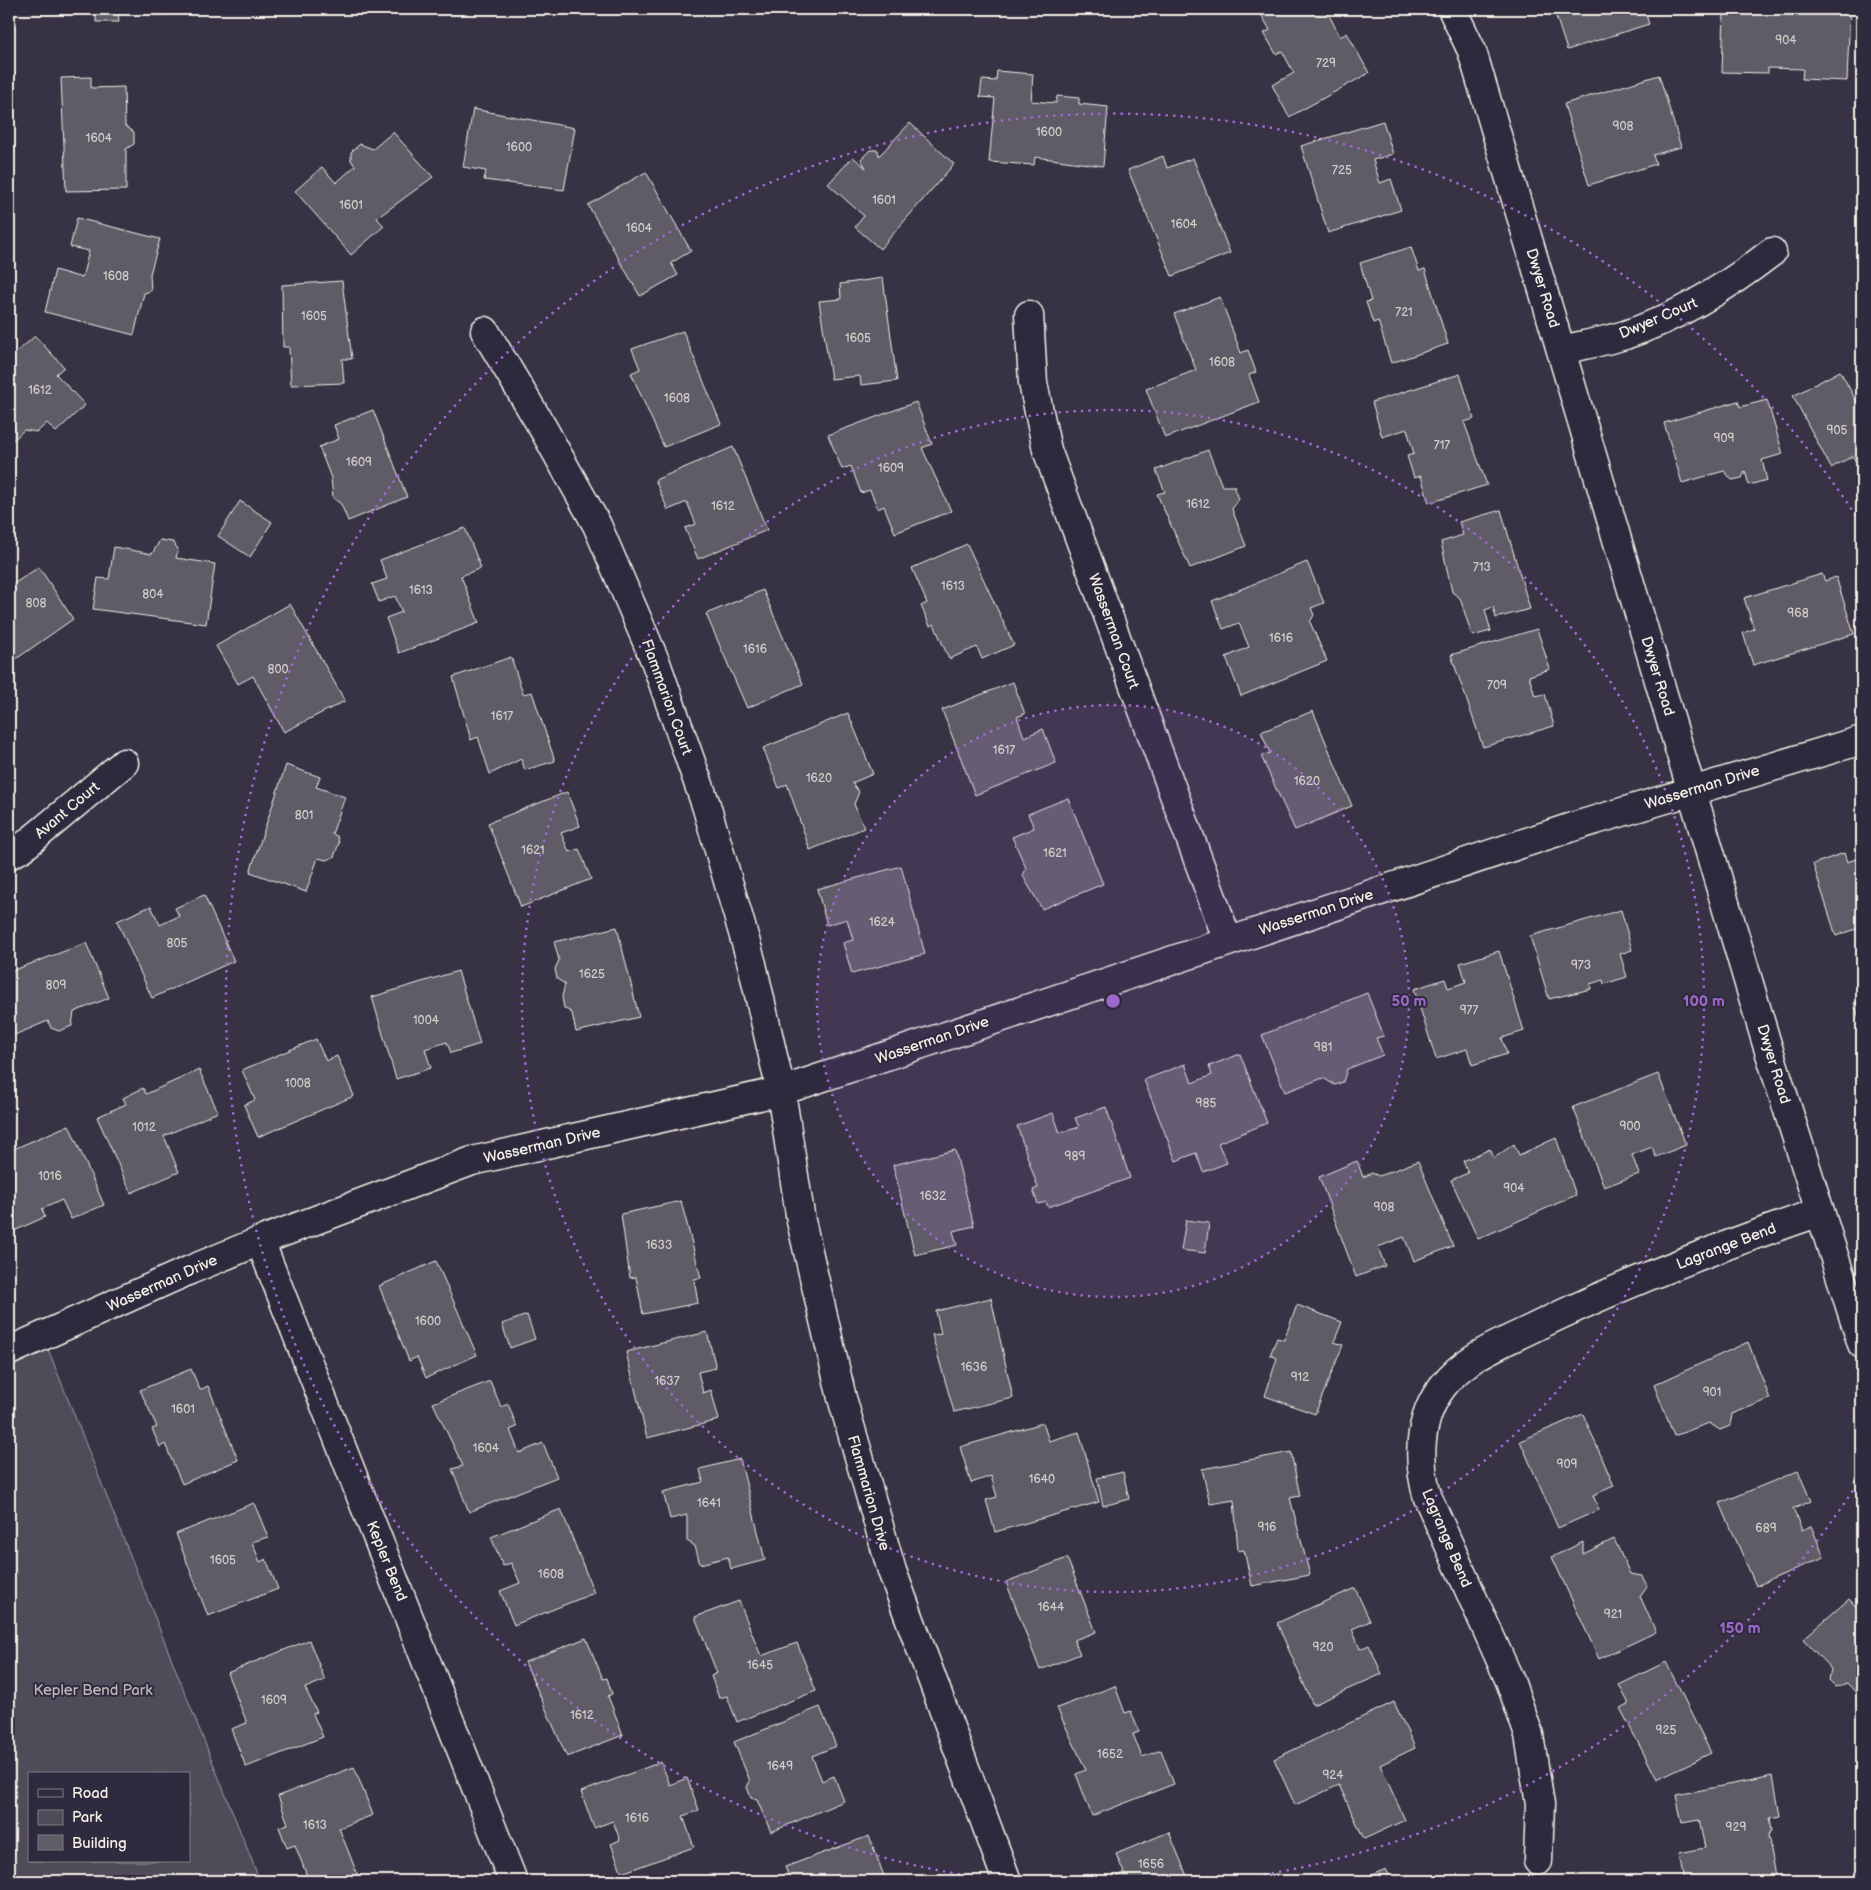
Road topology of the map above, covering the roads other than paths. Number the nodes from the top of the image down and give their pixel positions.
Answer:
1 (1452, 9) edge
2 (1772, 252) dead end
3 (1029, 315) dead end
4 (485, 331) dead end
5 (1562, 350) junction
6 (1862, 740) edge
7 (124, 763) dead end
8 (1692, 790) junction
9 (9, 855) edge
10 (1228, 941) junction
11 (780, 1091) junction
12 (1820, 1212) junction
13 (260, 1241) junction
14 (1862, 1344) edge
15 (9, 1351) edge
16 (1538, 1861) dead end
17 (514, 1881) edge
18 (1007, 1881) edge

1 - 5 street, Dwyer Road
2 - 5 street, Dwyer Court
3 - 10 street, Wasserman Court
4 - 11 street, Flammarion Court
5 - 8 street, Dwyer Road
6 - 8 street, Wasserman Drive
7 - 9 street, Avant Court
8 - 10 street, Wasserman Drive
8 - 12 street, Dwyer Road
10 - 11 street, Wasserman Drive
11 - 13 street, Wasserman Drive
11 - 18 street, Flammarion Drive
12 - 14 street, Dwyer Road
12 - 16 street, Lagrange Bend
13 - 15 street, Wasserman Drive
13 - 17 street, Kepler Bend

